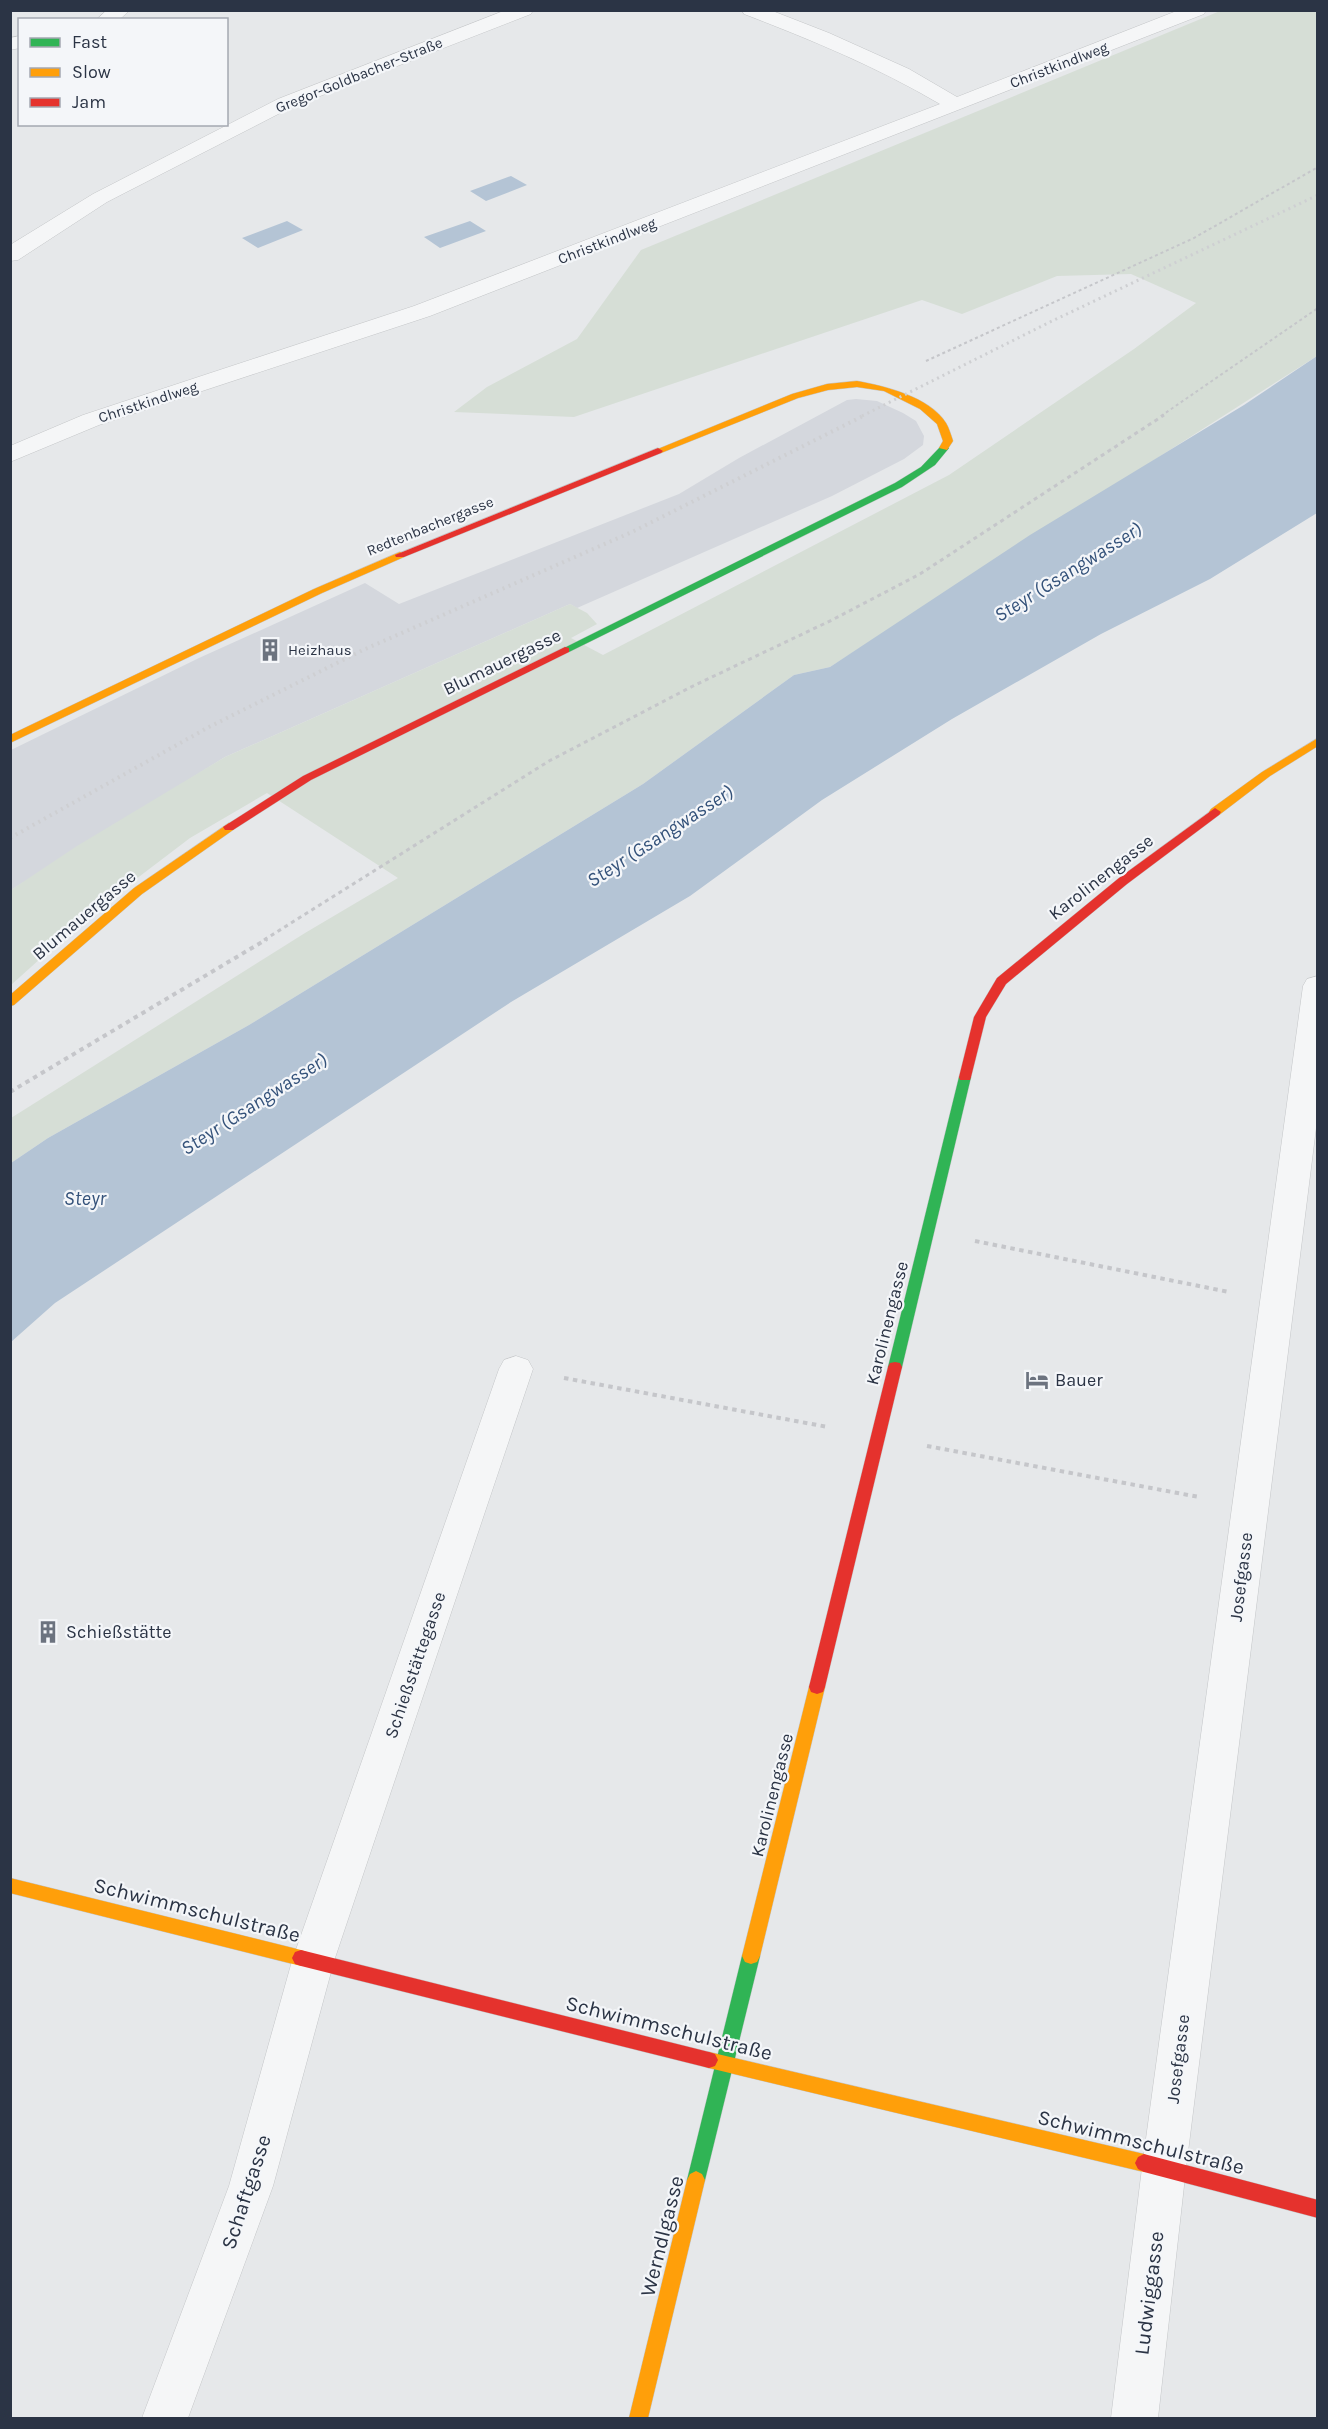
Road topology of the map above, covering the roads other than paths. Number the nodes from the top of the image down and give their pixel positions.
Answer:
1 (121, 10) edge
2 (524, 10) edge
3 (751, 10) edge
4 (1197, 10) edge
5 (464, 14) dead end
6 (108, 18) edge
7 (490, 24) junction
8 (956, 105) junction
9 (10, 255) edge
10 (876, 385) joint
11 (10, 455) edge
12 (10, 740) edge
13 (1317, 741) edge
14 (1317, 986) edge
15 (10, 1002) edge
16 (516, 1369) dead end
17 (10, 1885) edge
18 (313, 1961) junction
19 (726, 2064) junction
20 (1164, 2168) junction
21 (1317, 2209) edge
22 (165, 2418) edge
23 (638, 2418) edge
24 (1134, 2418) edge

1 - 6 street
2 - 7 street, Gregor-Goldbacher-Straße
3 - 8 street
4 - 8 street, Christkindlweg
5 - 7 street
7 - 9 street, Gregor-Goldbacher-Straße
8 - 11 street, Christkindlweg
10 - 12 street, Redtenbachergasse
10 - 15 street, Blumauergasse
13 - 19 street, Karolinengasse
14 - 20 street, Josefgasse
16 - 18 street, Schießstättegasse
17 - 18 street, Schwimmschulstraße
18 - 19 street, Schwimmschulstraße
18 - 22 street, Schaftgasse
19 - 20 street, Schwimmschulstraße
19 - 23 street, Werndlgasse
20 - 21 street, Schwimmschulstraße
20 - 24 street, Ludwiggasse

